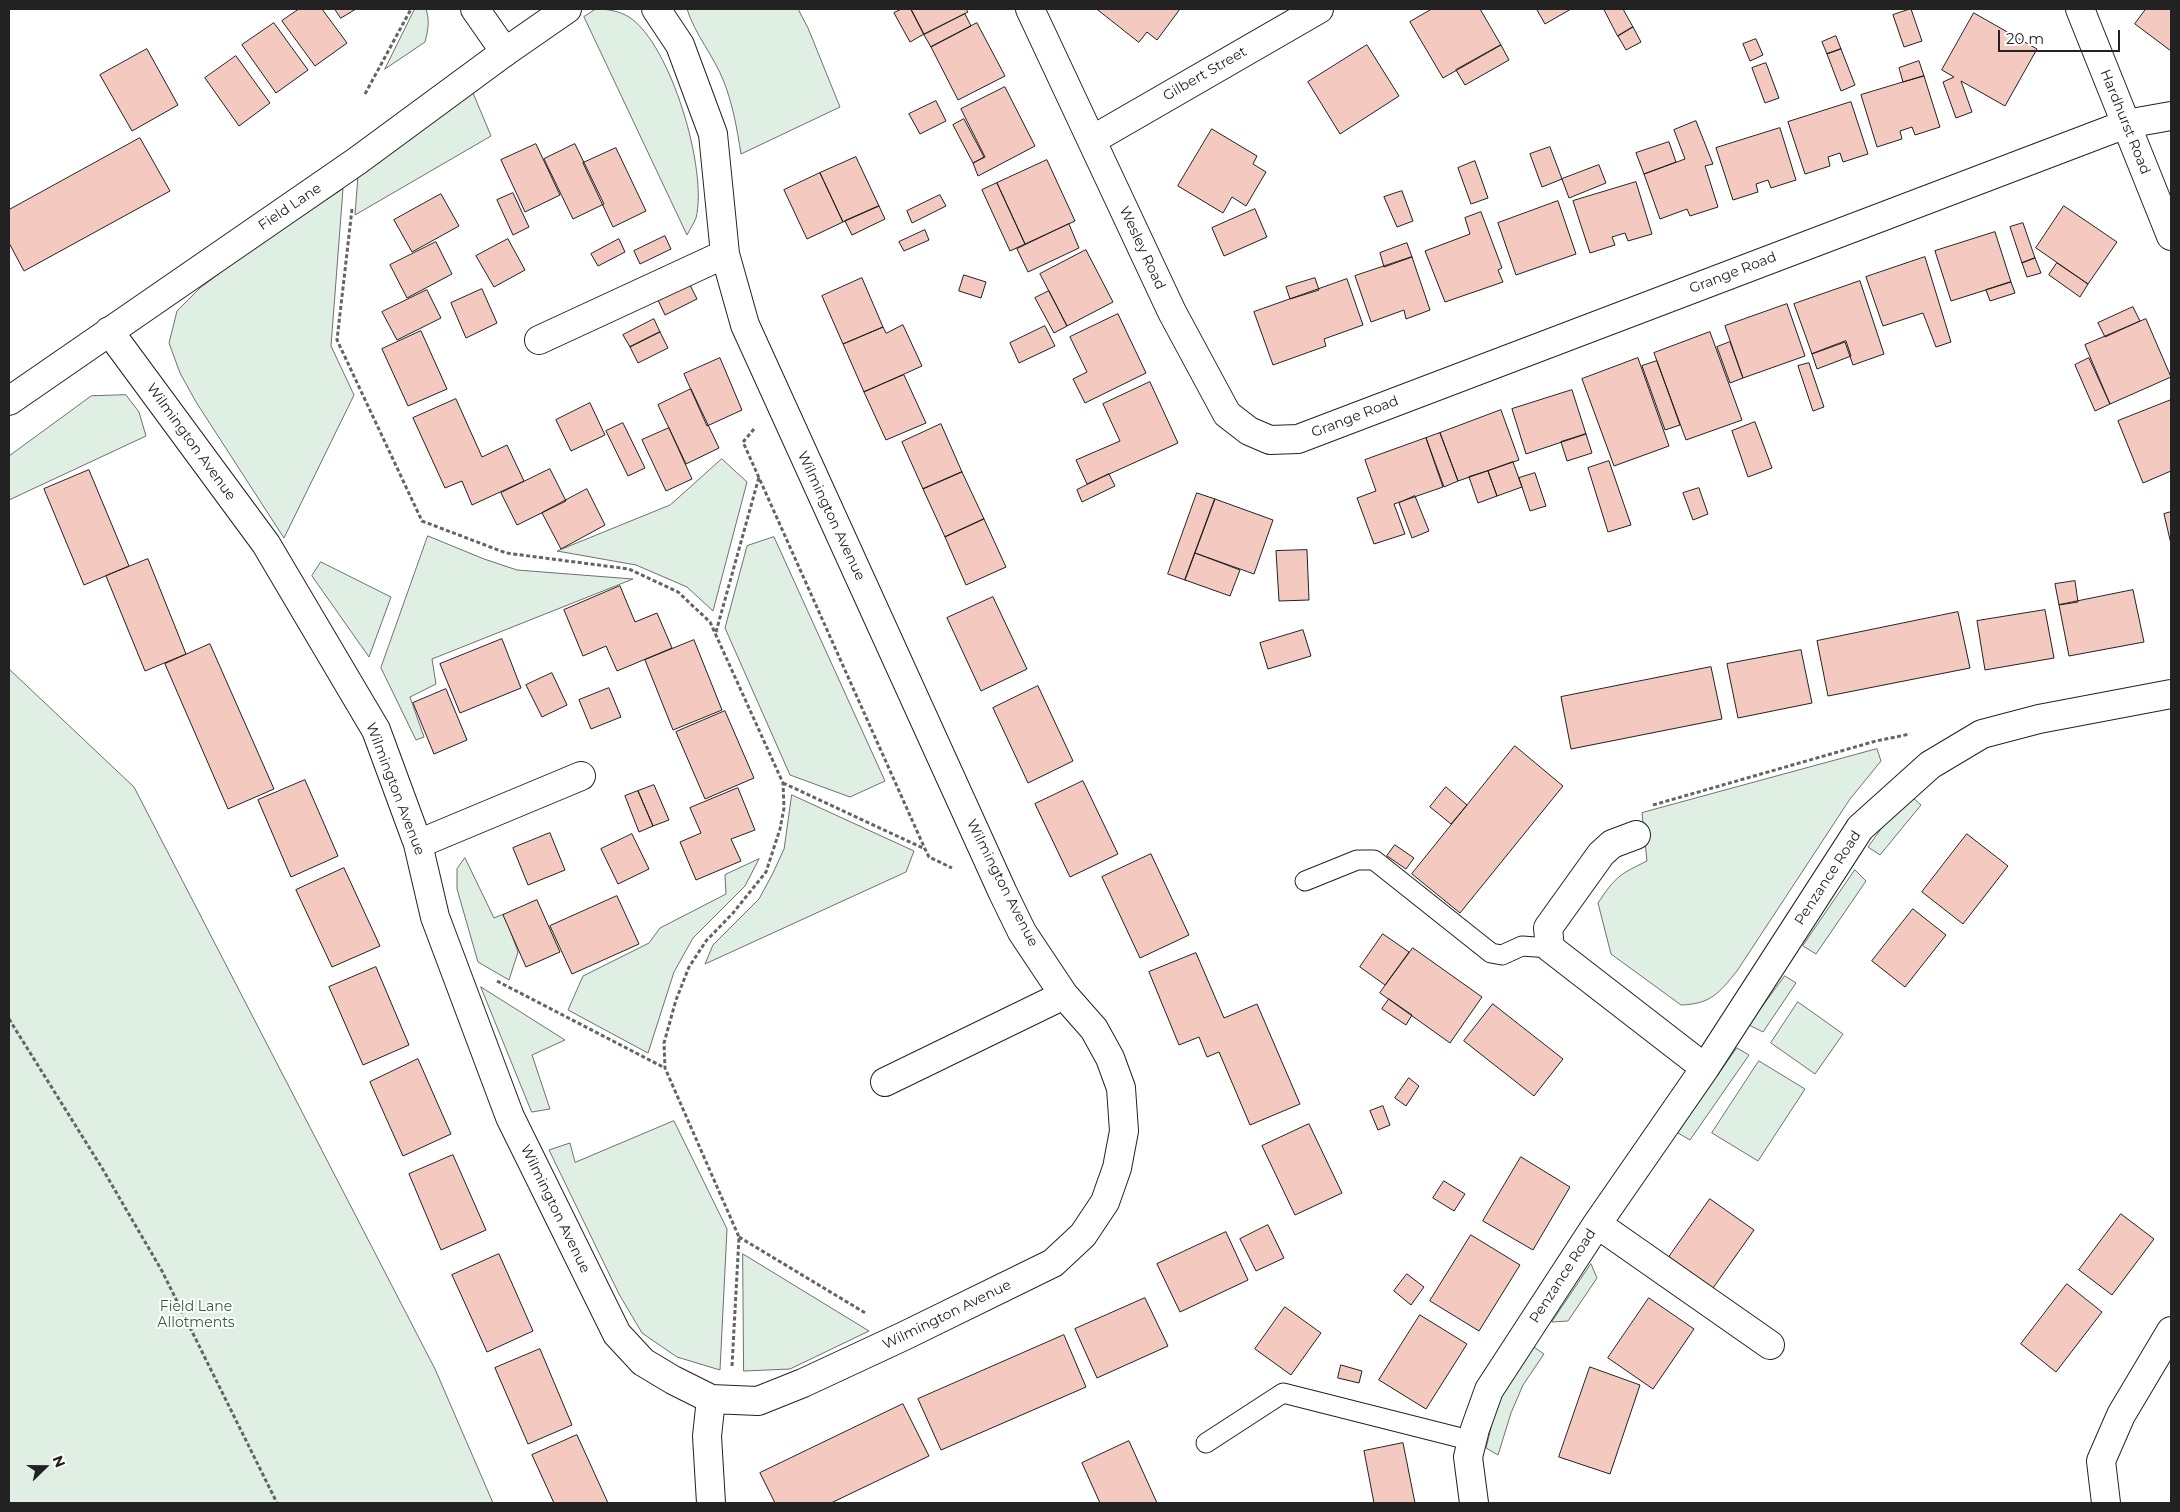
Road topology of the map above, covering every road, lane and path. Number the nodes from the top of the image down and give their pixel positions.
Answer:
1 (411, 9) edge
2 (475, 9) edge
3 (567, 9) edge
4 (656, 9) edge
5 (1030, 9) edge
6 (1319, 9) edge
7 (2080, 9) edge
8 (505, 52) junction
9 (365, 94) dead end
10 (2171, 116) edge
11 (2126, 124) junction
12 (1092, 140) junction
13 (2171, 236) edge
14 (725, 254) junction
15 (109, 331) junction
16 (539, 340) dead end
17 (778, 398) junction
18 (9, 401) edge
19 (1298, 439) joint
20 (759, 477) junction
21 (715, 632) dead end
22 (2170, 699) edge
23 (1914, 733) dead end
24 (580, 776) dead end
25 (784, 782) dead end
26 (1649, 806) dead end
27 (1636, 835) dead end
28 (418, 844) junction
29 (925, 848) junction
30 (954, 869) dead end
31 (1305, 881) dead end
32 (1550, 948) junction
33 (450, 957) junction
34 (1064, 995) junction
35 (9, 1019) edge
36 (665, 1068) dead end
37 (1704, 1068) junction
38 (885, 1082) dead end
39 (1597, 1224) junction
40 (739, 1237) dead end
41 (2171, 1331) edge
42 (904, 1336) junction
43 (1770, 1345) dead end
44 (710, 1399) junction
45 (1473, 1441) junction
46 (1206, 1443) dead end
47 (277, 1503) edge
48 (711, 1503) edge
49 (1474, 1503) edge
50 (2106, 1503) edge

1 - 9 path
2 - 8 street
3 - 8 street, Field Lane
4 - 14 street, Wilmington Avenue
5 - 12 street, Wesley Road
6 - 12 street, Gilbert Street
7 - 11 street, Hardhurst Road
8 - 15 street, Field Lane
10 - 11 street, Grange Road
11 - 13 street, Hardhurst Road
11 - 19 street, Grange Road
12 - 19 street, Wesley Road
14 - 16 street
14 - 17 street, Wilmington Avenue
15 - 18 street, Field Lane
15 - 28 street, Wilmington Avenue
17 - 20 path
17 - 34 street, Wilmington Avenue
20 - 21 path
20 - 29 path
22 - 37 street, Penzance Road
23 - 26 path
24 - 28 street
25 - 29 path
27 - 32 street
28 - 33 street, Wilmington Avenue
29 - 30 path
31 - 32 lane
32 - 37 street
33 - 36 path
33 - 44 street, Wilmington Avenue
34 - 38 street
34 - 42 street, Wilmington Avenue
35 - 47 path
37 - 39 street, Penzance Road
39 - 43 street
39 - 45 street, Penzance Road
40 - 42 path
41 - 50 street
42 - 44 street, Wilmington Avenue
44 - 48 street
45 - 46 lane
45 - 49 street, Penzance Road

